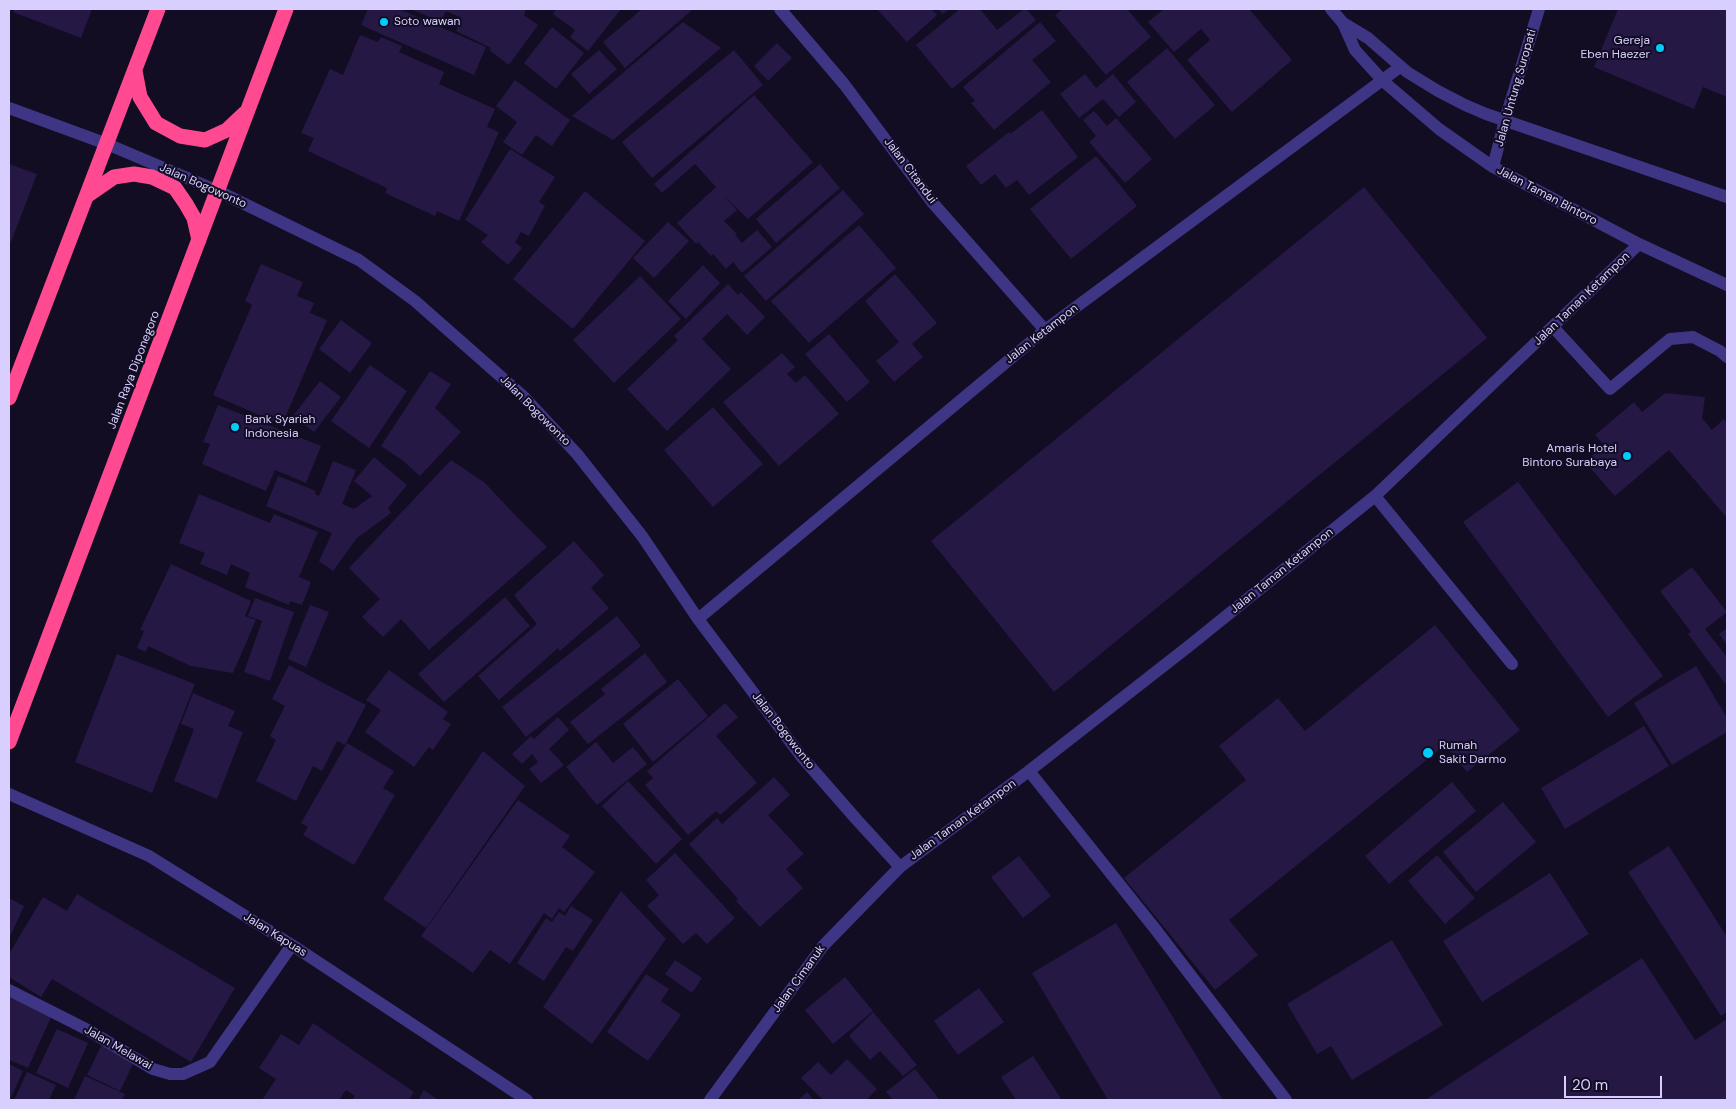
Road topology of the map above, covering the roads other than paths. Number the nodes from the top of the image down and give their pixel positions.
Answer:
1 (158, 9) edge
2 (286, 9) edge
3 (780, 9) edge
4 (1331, 9) edge
5 (1539, 9) edge
6 (1343, 23) junction
7 (1400, 67) junction
8 (135, 69) junction
9 (1383, 81) junction
10 (9, 108) edge
11 (248, 110) junction
12 (1505, 120) junction
13 (106, 144) junction
14 (1493, 166) junction
15 (218, 191) junction
16 (88, 194) junction
17 (1727, 197) edge
18 (199, 240) junction
19 (1639, 244) junction
20 (1727, 285) edge
21 (1553, 327) junction
22 (1045, 330) junction
23 (1727, 357) edge
24 (9, 398) edge
25 (1375, 496) junction
26 (698, 619) junction
27 (1512, 664) dead end
28 (9, 742) edge
29 (1029, 771) junction
30 (9, 794) edge
31 (900, 867) junction
32 (292, 945) junction
33 (9, 990) edge
34 (527, 1100) edge
35 (710, 1100) edge
36 (1286, 1100) edge

1 - 8 highway
2 - 11 highway, Jalan Raya Diponegoro
3 - 22 street, Jalan Citandui
4 - 6 street
5 - 12 street, Jalan Untung Suropati
6 - 7 street
6 - 9 street, Jalan Taman Bintoro
7 - 9 street, Jalan Ketampon
7 - 12 street
8 - 11 highway
8 - 13 highway
9 - 14 street, Jalan Taman Bintoro
9 - 22 street, Jalan Ketampon
10 - 13 street, Jalan Bogowonto
11 - 15 highway, Jalan Raya Diponegoro
12 - 14 street, Jalan Untung Suropati
12 - 17 street
13 - 15 street, Jalan Bogowonto
13 - 16 highway
14 - 19 street, Jalan Taman Bintoro
15 - 18 highway, Jalan Raya Diponegoro
15 - 26 street, Jalan Bogowonto
16 - 18 highway
16 - 24 highway
18 - 28 highway, Jalan Raya Diponegoro
19 - 20 street, Jalan Taman Bintoro
19 - 21 street, Jalan Taman Ketampon
21 - 23 street
21 - 25 street, Jalan Taman Ketampon
22 - 26 street, Jalan Ketampon
25 - 27 street
25 - 29 street, Jalan Taman Ketampon
26 - 31 street, Jalan Bogowonto
29 - 31 street, Jalan Taman Ketampon
29 - 36 street
30 - 32 street, Jalan Kapuas
31 - 35 street, Jalan Cimanuk
32 - 33 street, Jalan Melawai
32 - 34 street, Jalan Kapuas

